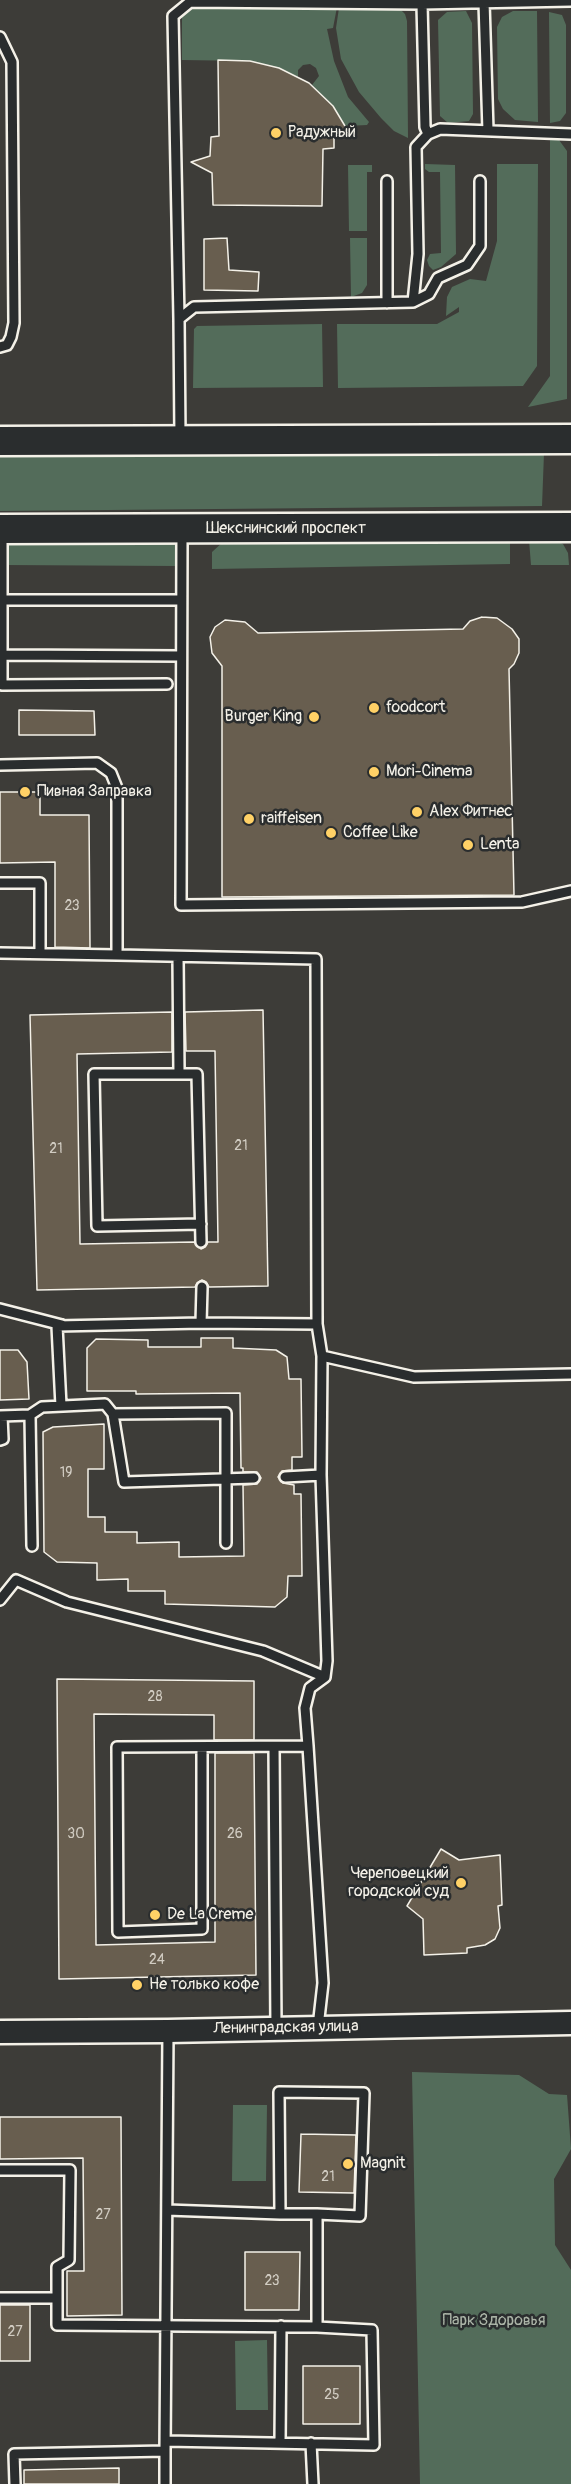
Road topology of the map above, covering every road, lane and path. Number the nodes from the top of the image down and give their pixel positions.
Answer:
1 (571, 1) edge
2 (484, 2) junction
3 (422, 4) junction
4 (0, 37) edge
5 (488, 131) junction
6 (428, 134) junction
7 (571, 134) edge
8 (387, 181) dead end
9 (480, 181) dead end
10 (413, 302) junction
11 (387, 303) junction
12 (179, 319) junction
13 (0, 347) edge
14 (571, 439) edge
15 (0, 441) edge
16 (180, 441) junction
17 (571, 527) edge
18 (1, 529) edge
19 (182, 530) junction
20 (3, 600) junction
21 (181, 600) junction
22 (2, 655) junction
23 (181, 656) junction
24 (167, 684) dead end
25 (0, 765) edge
26 (0, 883) edge
27 (571, 891) edge
28 (0, 953) edge
29 (40, 953) junction
30 (117, 955) junction
31 (178, 957) junction
32 (179, 1074) junction
33 (201, 1224) junction
34 (201, 1242) dead end
35 (202, 1287) dead end
36 (0, 1310) edge
37 (201, 1323) junction
38 (317, 1324) junction
39 (65, 1326) junction
40 (322, 1356) junction
41 (571, 1374) edge
42 (61, 1406) junction
43 (113, 1414) junction
44 (30, 1415) junction
45 (1, 1416) edge
46 (0, 1440) edge
47 (321, 1475) junction
48 (285, 1477) dead end
49 (254, 1479) dead end
50 (226, 1480) junction
51 (226, 1543) dead end
52 (32, 1546) dead end
53 (0, 1600) edge
54 (325, 1677) junction
55 (308, 1746) junction
56 (202, 1747) junction
57 (274, 1748) junction
58 (571, 2023) edge
59 (318, 2027) junction
60 (276, 2028) junction
61 (168, 2031) junction
62 (0, 2032) edge
63 (0, 2170) edge
64 (167, 2210) junction
65 (280, 2214) junction
66 (317, 2214) junction
67 (0, 2298) edge
68 (57, 2298) junction
69 (166, 2325) junction
70 (281, 2326) junction
71 (317, 2327) junction
72 (280, 2442) junction
73 (311, 2444) junction
74 (166, 2446) junction
75 (15, 2484) edge
76 (165, 2484) edge
77 (313, 2484) edge

1 - 2 lane
2 - 3 lane
2 - 5 lane
3 - 6 lane
3 - 12 lane
4 - 13 lane
5 - 6 lane
5 - 7 lane
6 - 10 lane
8 - 11 lane
9 - 10 lane
10 - 11 lane
11 - 12 lane
12 - 16 lane
14 - 16 main road
15 - 16 main road
17 - 19 main road, Шекснинский проспект
18 - 19 main road, Шекснинский проспект
18 - 20 lane
19 - 21 lane
20 - 21 lane
20 - 22 lane
21 - 23 lane
22 - 23 lane
22 - 24 lane
23 - 27 lane
25 - 30 lane
26 - 29 lane
28 - 29 lane
29 - 30 lane
30 - 31 lane
31 - 32 lane
31 - 38 lane
32 - 33 lane
32 - 33 lane
33 - 34 lane
35 - 37 lane
36 - 39 lane
37 - 38 lane
37 - 39 lane
38 - 40 lane
39 - 42 lane
40 - 41 lane
40 - 47 lane
42 - 43 lane
42 - 44 lane
43 - 50 lane
43 - 50 lane
44 - 45 lane
44 - 52 lane
45 - 46 lane
47 - 48 lane
47 - 54 lane
49 - 50 lane
50 - 51 lane
53 - 54 lane
54 - 55 lane
55 - 57 lane
55 - 59 lane
56 - 56 lane
56 - 57 lane
57 - 60 lane
58 - 59 street, Ленинградская улица
59 - 60 street, Ленинградская улица
60 - 61 street, Ленинградская улица
61 - 62 street, Ленинградская улица
61 - 64 lane
63 - 68 lane
64 - 65 lane
64 - 69 lane
65 - 66 lane
65 - 66 lane
66 - 71 lane
67 - 68 lane
68 - 69 lane
69 - 70 lane
69 - 74 lane
70 - 71 lane
70 - 72 lane
71 - 73 lane
72 - 73 lane
72 - 74 lane
73 - 77 lane
74 - 75 lane
74 - 76 lane

